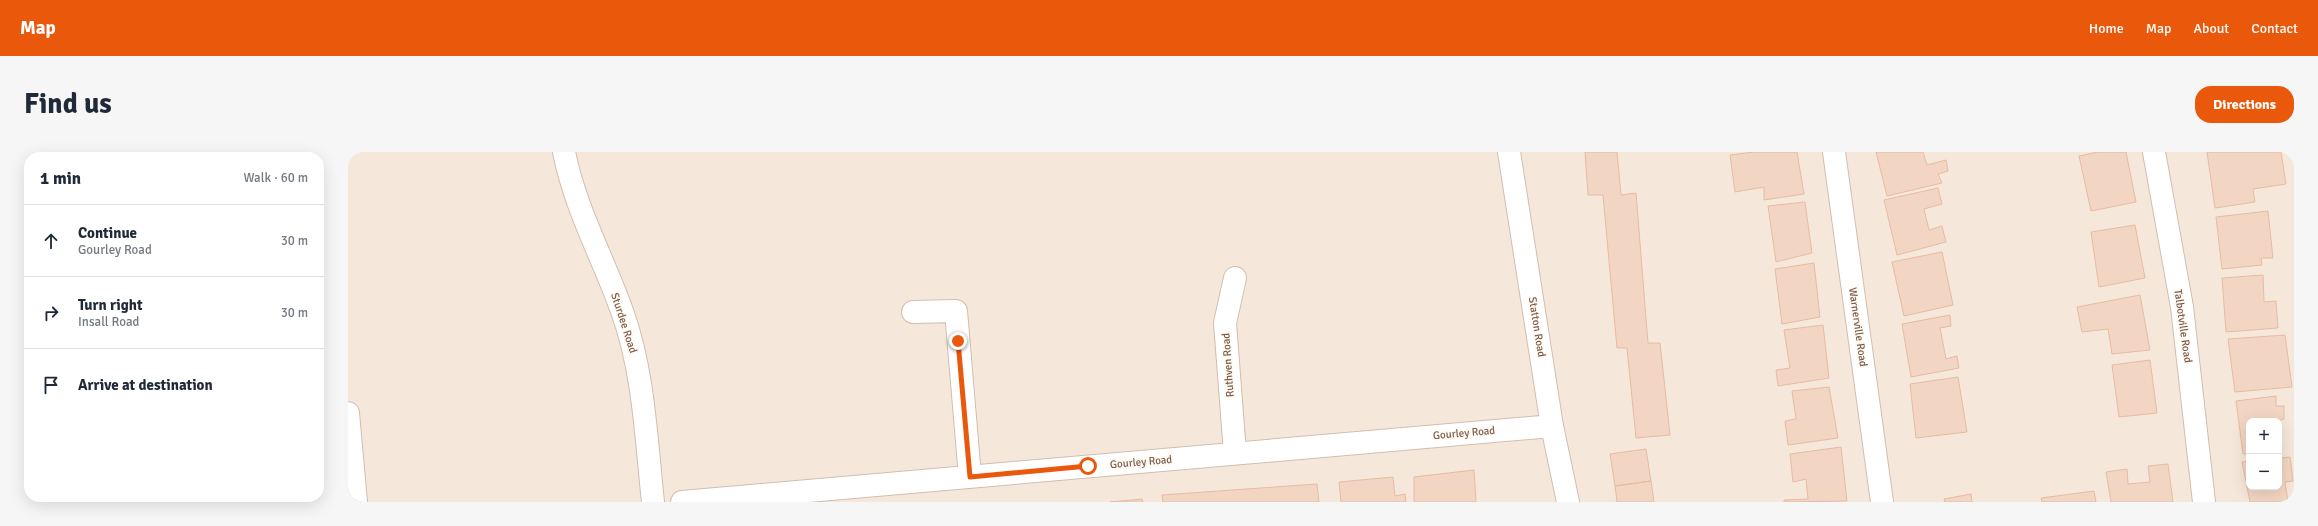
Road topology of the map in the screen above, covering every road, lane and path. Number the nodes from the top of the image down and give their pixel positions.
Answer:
1 (564, 152) edge
2 (1509, 152) edge
3 (1834, 152) edge
4 (2154, 152) edge
5 (1236, 278) dead end
6 (913, 312) dead end
7 (348, 413) edge
8 (1552, 426) junction
9 (1235, 453) junction
10 (970, 477) junction
11 (356, 502) edge
12 (653, 502) edge
13 (682, 502) edge
14 (1568, 502) edge
15 (1882, 502) edge
16 (2204, 502) edge

1 - 12 street, Sturdee Road
2 - 8 street, Statton Road
3 - 15 street, Warnerville Road
4 - 16 street, Talbotville Road
5 - 9 street, Ruthven Road
6 - 10 street
7 - 11 street
8 - 9 street, Gourley Road
8 - 14 street, Statton Road
9 - 10 street, Gourley Road
10 - 13 street, Gourley Road

